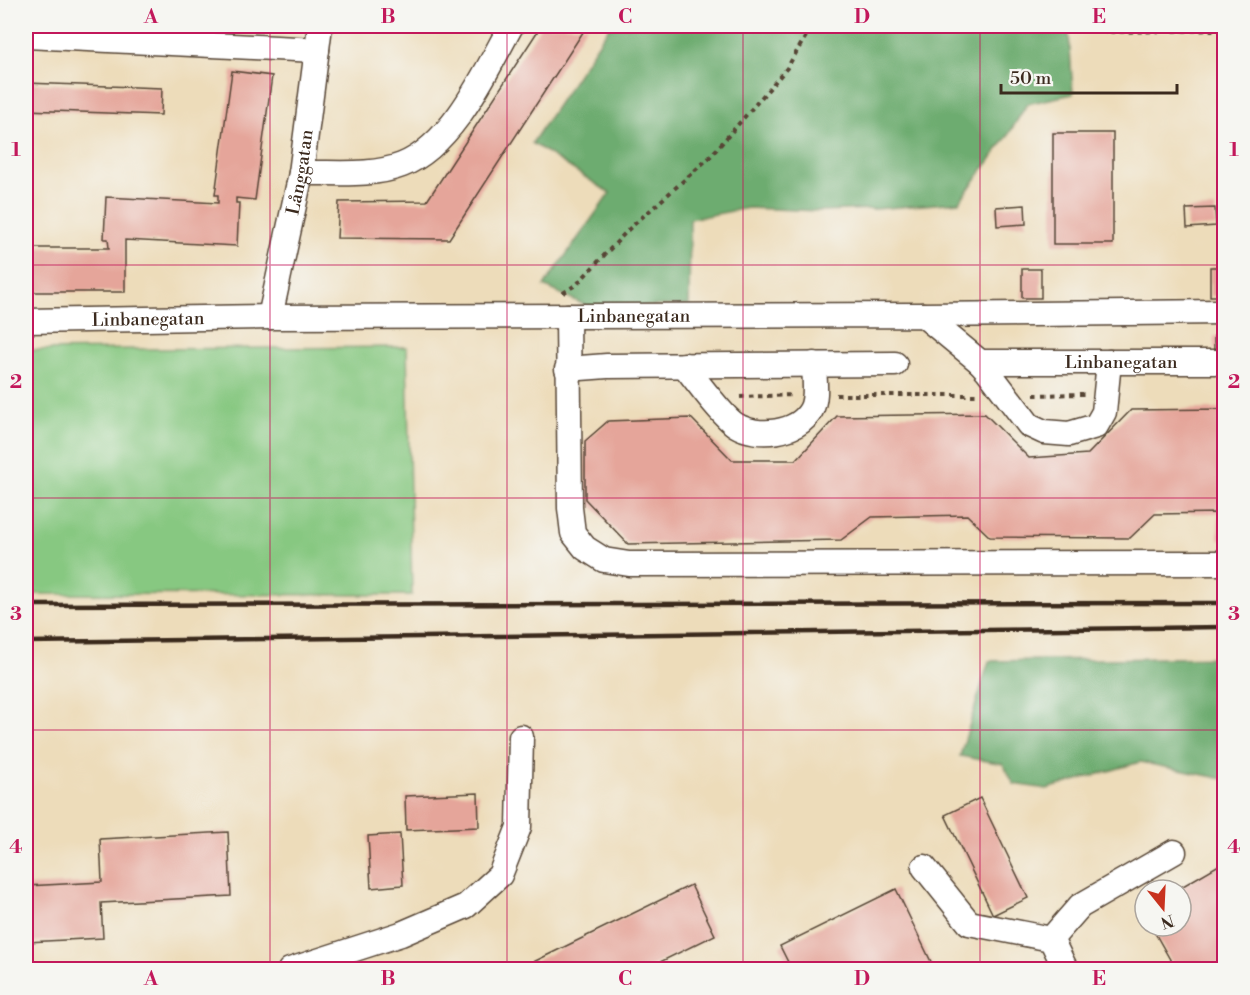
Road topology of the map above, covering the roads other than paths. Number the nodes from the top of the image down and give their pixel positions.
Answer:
1 (320, 26) edge
2 (511, 26) edge
3 (26, 36) edge
4 (317, 50) junction
5 (301, 173) junction
6 (1224, 312) edge
7 (923, 315) junction
8 (567, 316) junction
9 (270, 317) junction
10 (26, 321) edge
11 (1108, 362) junction
12 (1224, 362) edge
13 (980, 363) junction
14 (814, 364) junction
15 (896, 364) dead end
16 (684, 365) junction
17 (567, 369) junction
18 (1224, 563) edge
19 (521, 737) dead end
20 (1174, 852) dead end
21 (924, 867) dead end
22 (1051, 939) junction
23 (290, 969) edge
24 (1065, 969) edge

1 - 4 street, Långgatan
2 - 5 street
3 - 4 street
4 - 5 street, Långgatan
5 - 9 street, Långgatan
6 - 7 street, Linbanegatan
7 - 8 street, Linbanegatan
7 - 13 street
8 - 9 street, Linbanegatan
8 - 17 street
9 - 10 street, Linbanegatan
11 - 12 street, Linbanegatan
11 - 13 street, Linbanegatan
11 - 13 street
14 - 15 street
14 - 16 street
14 - 16 street
16 - 17 street
17 - 18 street
19 - 23 street
20 - 22 street
21 - 22 street
22 - 24 street

